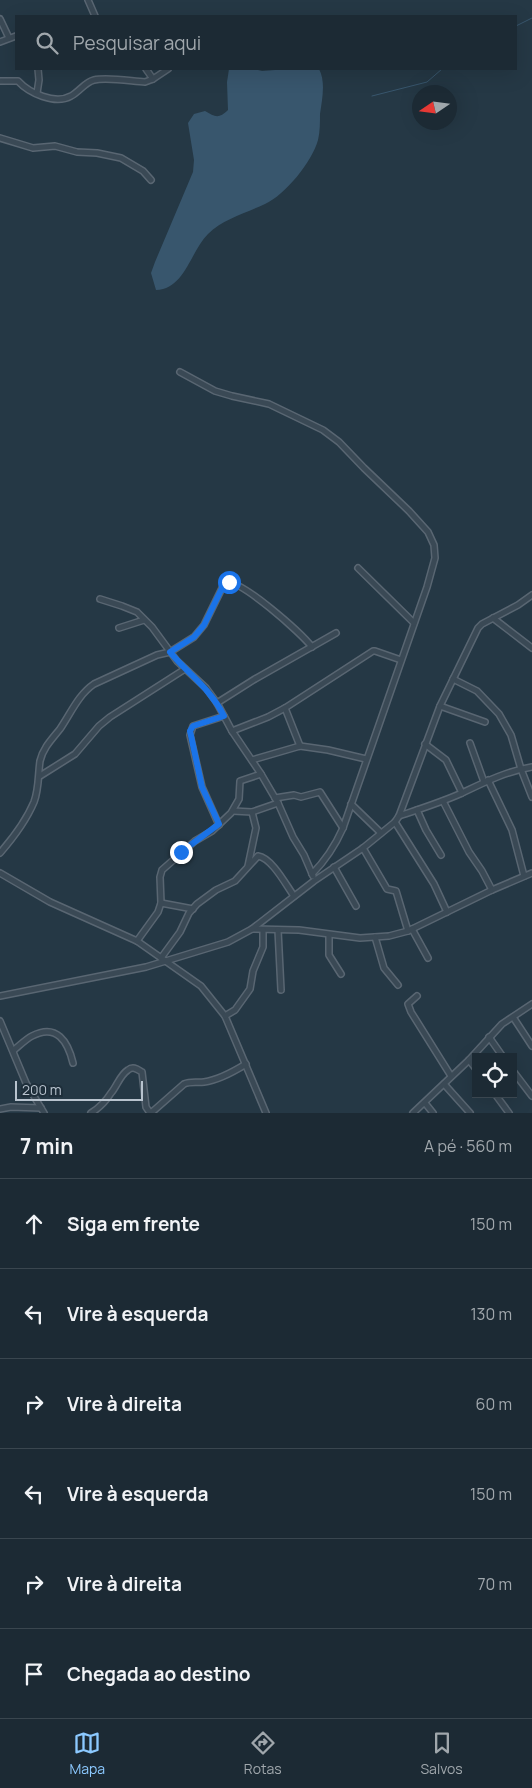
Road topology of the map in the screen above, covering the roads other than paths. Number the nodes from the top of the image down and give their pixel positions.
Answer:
1 (88, 0) edge
2 (95, 15) edge
3 (0, 18) edge
4 (15, 36) edge
5 (9, 38) junction
6 (0, 42) edge
7 (38, 70) edge
8 (147, 70) edge
9 (166, 70) edge
10 (153, 79) junction
11 (0, 81) edge
12 (37, 93) junction
13 (0, 138) edge
14 (151, 180) dead end
15 (180, 372) dead end
16 (358, 568) dead end
17 (532, 595) edge
18 (100, 599) dead end
19 (493, 618) junction
20 (144, 620) junction
21 (414, 623) junction
22 (119, 628) dead end
23 (336, 633) dead end
24 (312, 647) junction
25 (532, 648) edge
26 (170, 652) junction
27 (401, 660) junction
28 (185, 669) junction
29 (453, 679) junction
30 (217, 703) junction
31 (440, 706) junction
32 (285, 708) junction
33 (224, 716) junction
34 (485, 722) dead end
35 (232, 731) junction
36 (470, 743) dead end
37 (425, 744) junction
38 (300, 746) junction
39 (366, 759) junction
40 (252, 760) junction
41 (532, 766) edge
42 (520, 769) junction
43 (261, 774) junction
44 (40, 776) junction
45 (486, 781) junction
46 (462, 793) junction
47 (532, 797) edge
48 (275, 798) junction
49 (444, 801) junction
50 (278, 803) junction
51 (351, 804) junction
52 (417, 810) junction
53 (233, 811) junction
54 (252, 812) junction
55 (399, 816) junction
56 (395, 822) junction
57 (219, 824) junction
58 (343, 828) junction
59 (382, 833) junction
60 (363, 848) junction
61 (0, 853) edge
62 (442, 855) dead end
63 (248, 867) junction
64 (334, 867) junction
65 (0, 873) edge
66 (312, 874) junction
67 (532, 874) edge
68 (524, 876) junction
69 (314, 881) junction
70 (492, 890) junction
71 (294, 896) junction
72 (160, 903) junction
73 (356, 906) dead end
74 (193, 909) junction
75 (447, 912) junction
76 (252, 929) junction
77 (264, 930) junction
78 (278, 930) junction
79 (410, 930) junction
80 (328, 935) junction
81 (375, 936) junction
82 (137, 941) junction
83 (428, 958) dead end
84 (164, 960) junction
85 (341, 974) dead end
86 (398, 985) dead end
87 (281, 990) dead end
88 (0, 996) edge
89 (417, 996) dead end
90 (532, 1004) edge
91 (225, 1016) junction
92 (513, 1017) junction
93 (0, 1021) edge
94 (489, 1037) junction
95 (532, 1046) edge
96 (14, 1050) junction
97 (500, 1053) edge
98 (469, 1060) junction
99 (73, 1063) dead end
100 (246, 1064) junction
101 (472, 1064) edge
102 (451, 1076) junction
103 (517, 1076) edge
104 (444, 1084) junction
105 (532, 1096) edge
106 (498, 1098) edge
107 (425, 1103) junction
108 (0, 1109) edge
109 (43, 1111) edge
110 (91, 1113) edge
111 (151, 1113) edge
112 (266, 1113) edge
113 (413, 1113) edge
114 (433, 1113) edge
115 (470, 1113) edge
116 (509, 1113) edge

1 - 2 street
3 - 5 street
4 - 5 street
5 - 6 street
7 - 12 street
8 - 10 street
9 - 10 street
10 - 12 street
11 - 12 street
13 - 14 street
15 - 21 street
16 - 21 street
17 - 19 street
18 - 20 street
19 - 25 street
19 - 29 street
20 - 22 street
20 - 26 street
21 - 27 street
23 - 24 street
24 - 26 street
24 - 30 street
26 - 28 street
26 - 44 street
27 - 32 street
27 - 39 street
28 - 30 street
28 - 44 street
29 - 31 street
29 - 42 street
30 - 33 street
31 - 34 street
31 - 37 street
32 - 35 street
32 - 38 street
33 - 35 street
33 - 57 street
35 - 40 street
36 - 45 street
37 - 46 street
37 - 55 street
38 - 39 street
38 - 40 street
39 - 51 street
40 - 43 street
41 - 42 street
42 - 45 street
42 - 47 street
43 - 48 street
43 - 53 street
44 - 61 street
45 - 46 street
45 - 68 street
46 - 49 street
48 - 50 street
48 - 58 street
49 - 52 street
49 - 70 street
50 - 54 street
50 - 66 street
51 - 58 street
51 - 59 street
52 - 55 street
52 - 62 street
53 - 54 street
53 - 57 street
54 - 63 street
55 - 56 street
56 - 59 street
56 - 75 street
57 - 72 street
58 - 66 street
59 - 60 street
60 - 64 street
60 - 79 street
63 - 71 street
63 - 74 street
64 - 69 street
64 - 73 street
65 - 82 street
66 - 69 street
67 - 68 street
68 - 70 street
69 - 71 street
70 - 75 street
71 - 76 street
72 - 74 street
72 - 82 street
74 - 84 street
75 - 79 street
76 - 77 street
76 - 84 street
77 - 78 street
77 - 91 street
78 - 80 street
78 - 87 street
79 - 81 street
79 - 83 street
80 - 81 street
80 - 85 street
81 - 86 street
82 - 84 street
84 - 88 street
84 - 91 street
89 - 102 street
90 - 92 street
91 - 100 street
92 - 94 street
92 - 95 street
93 - 96 street
94 - 97 street
94 - 98 street
96 - 99 street
96 - 109 street
98 - 101 street
98 - 102 street
100 - 111 street
100 - 112 street
102 - 104 street
103 - 105 street
104 - 107 street
104 - 115 street
106 - 116 street
107 - 113 street
107 - 114 street
108 - 109 street
110 - 111 street

